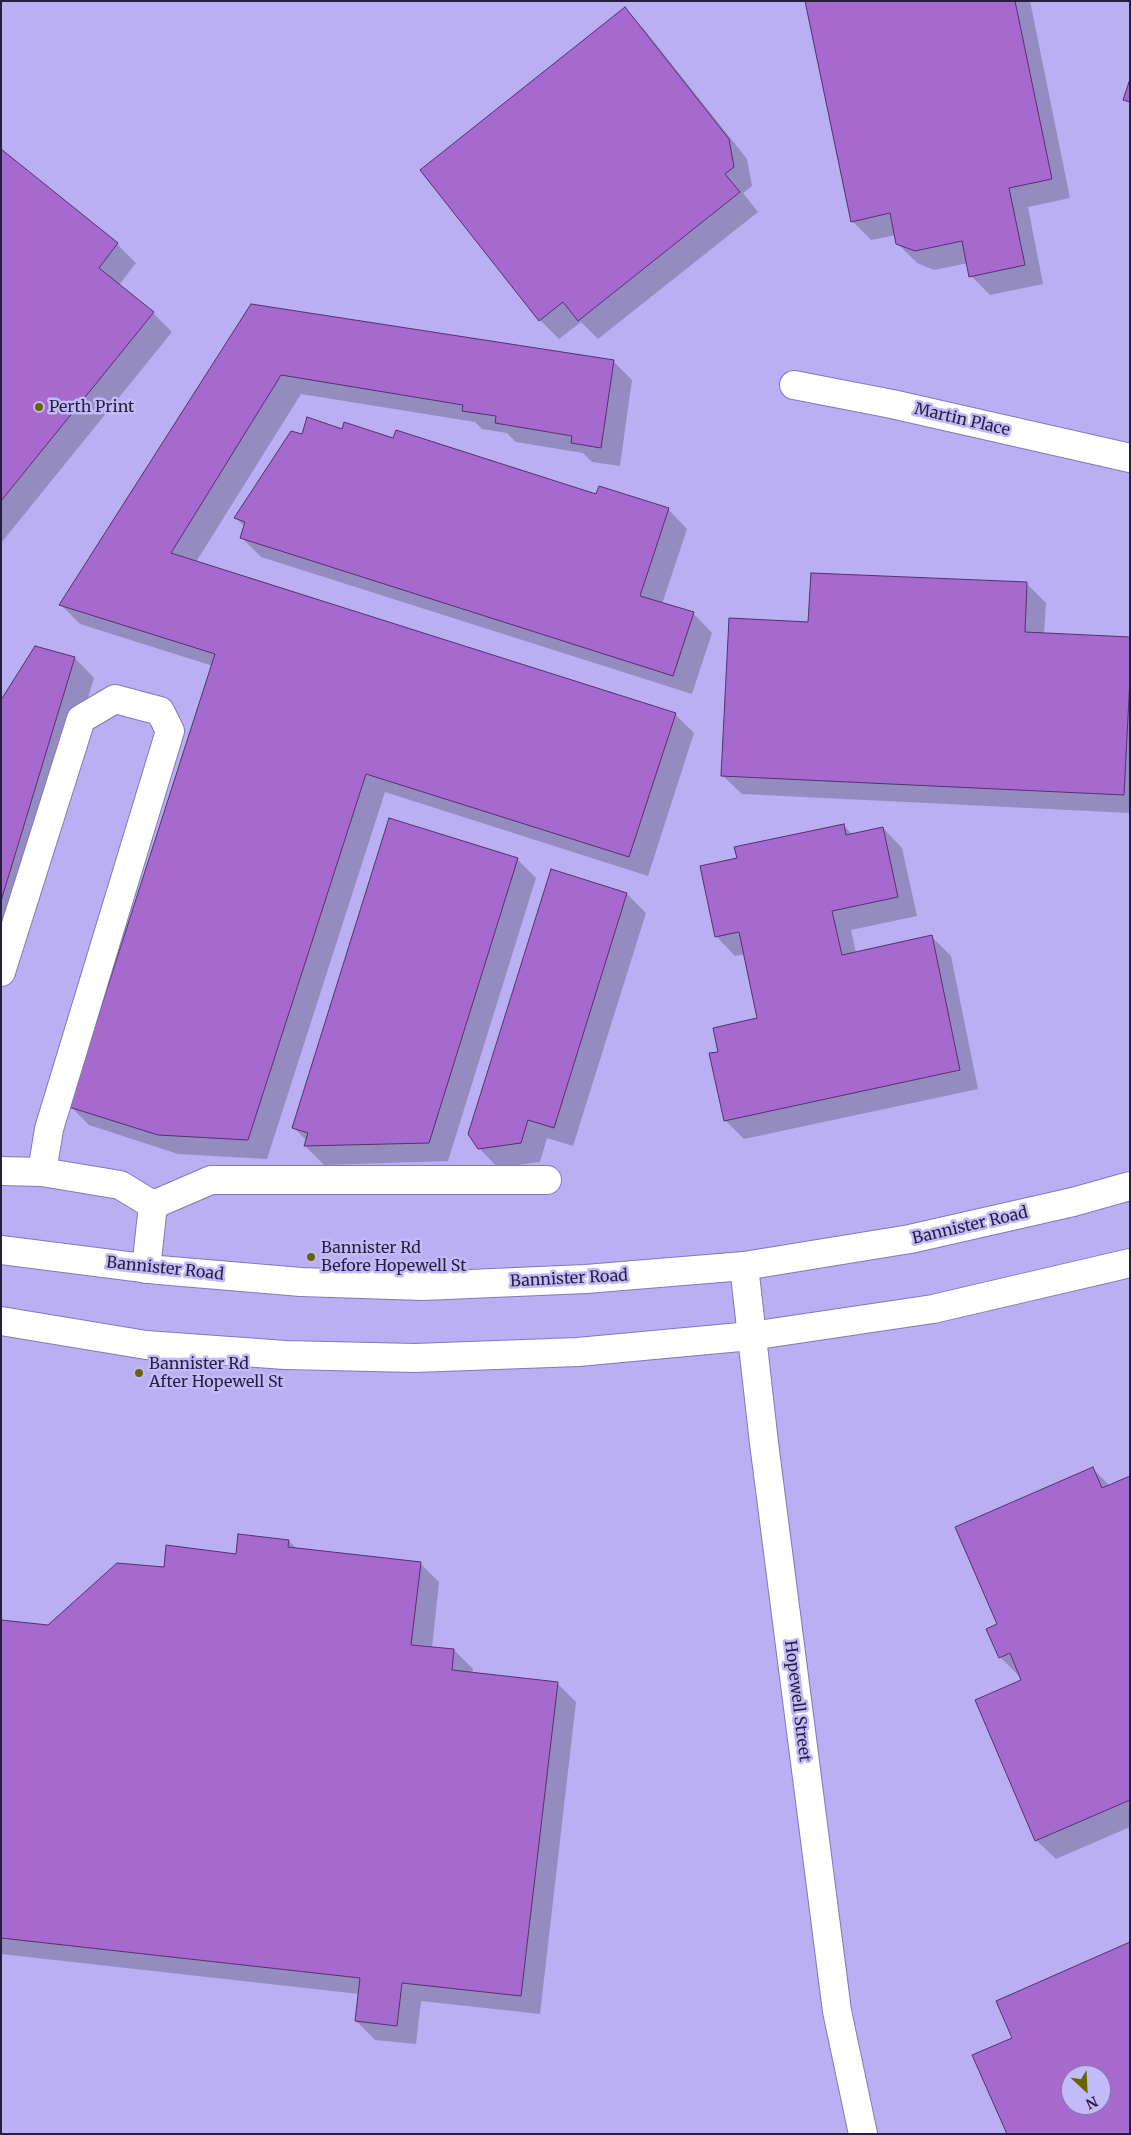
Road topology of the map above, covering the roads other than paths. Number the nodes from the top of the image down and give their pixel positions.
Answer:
1 (794, 385) dead end
2 (1130, 458) edge
3 (1, 972) edge
4 (1, 1171) edge
5 (42, 1172) junction
6 (547, 1180) dead end
7 (1130, 1186) edge
8 (153, 1205) junction
9 (1, 1250) edge
10 (1130, 1263) edge
11 (744, 1266) junction
12 (146, 1268) junction
13 (1, 1322) edge
14 (751, 1336) junction
15 (863, 2134) edge

1 - 2 main road, Martin Place
3 - 5 main road
4 - 5 main road
5 - 8 main road
6 - 8 main road
7 - 11 main road, Bannister Road
8 - 12 main road
9 - 12 main road, Bannister Road
10 - 14 main road
11 - 12 main road, Bannister Road
11 - 14 main road, Hopewell Street
13 - 14 main road
14 - 15 main road, Hopewell Street

